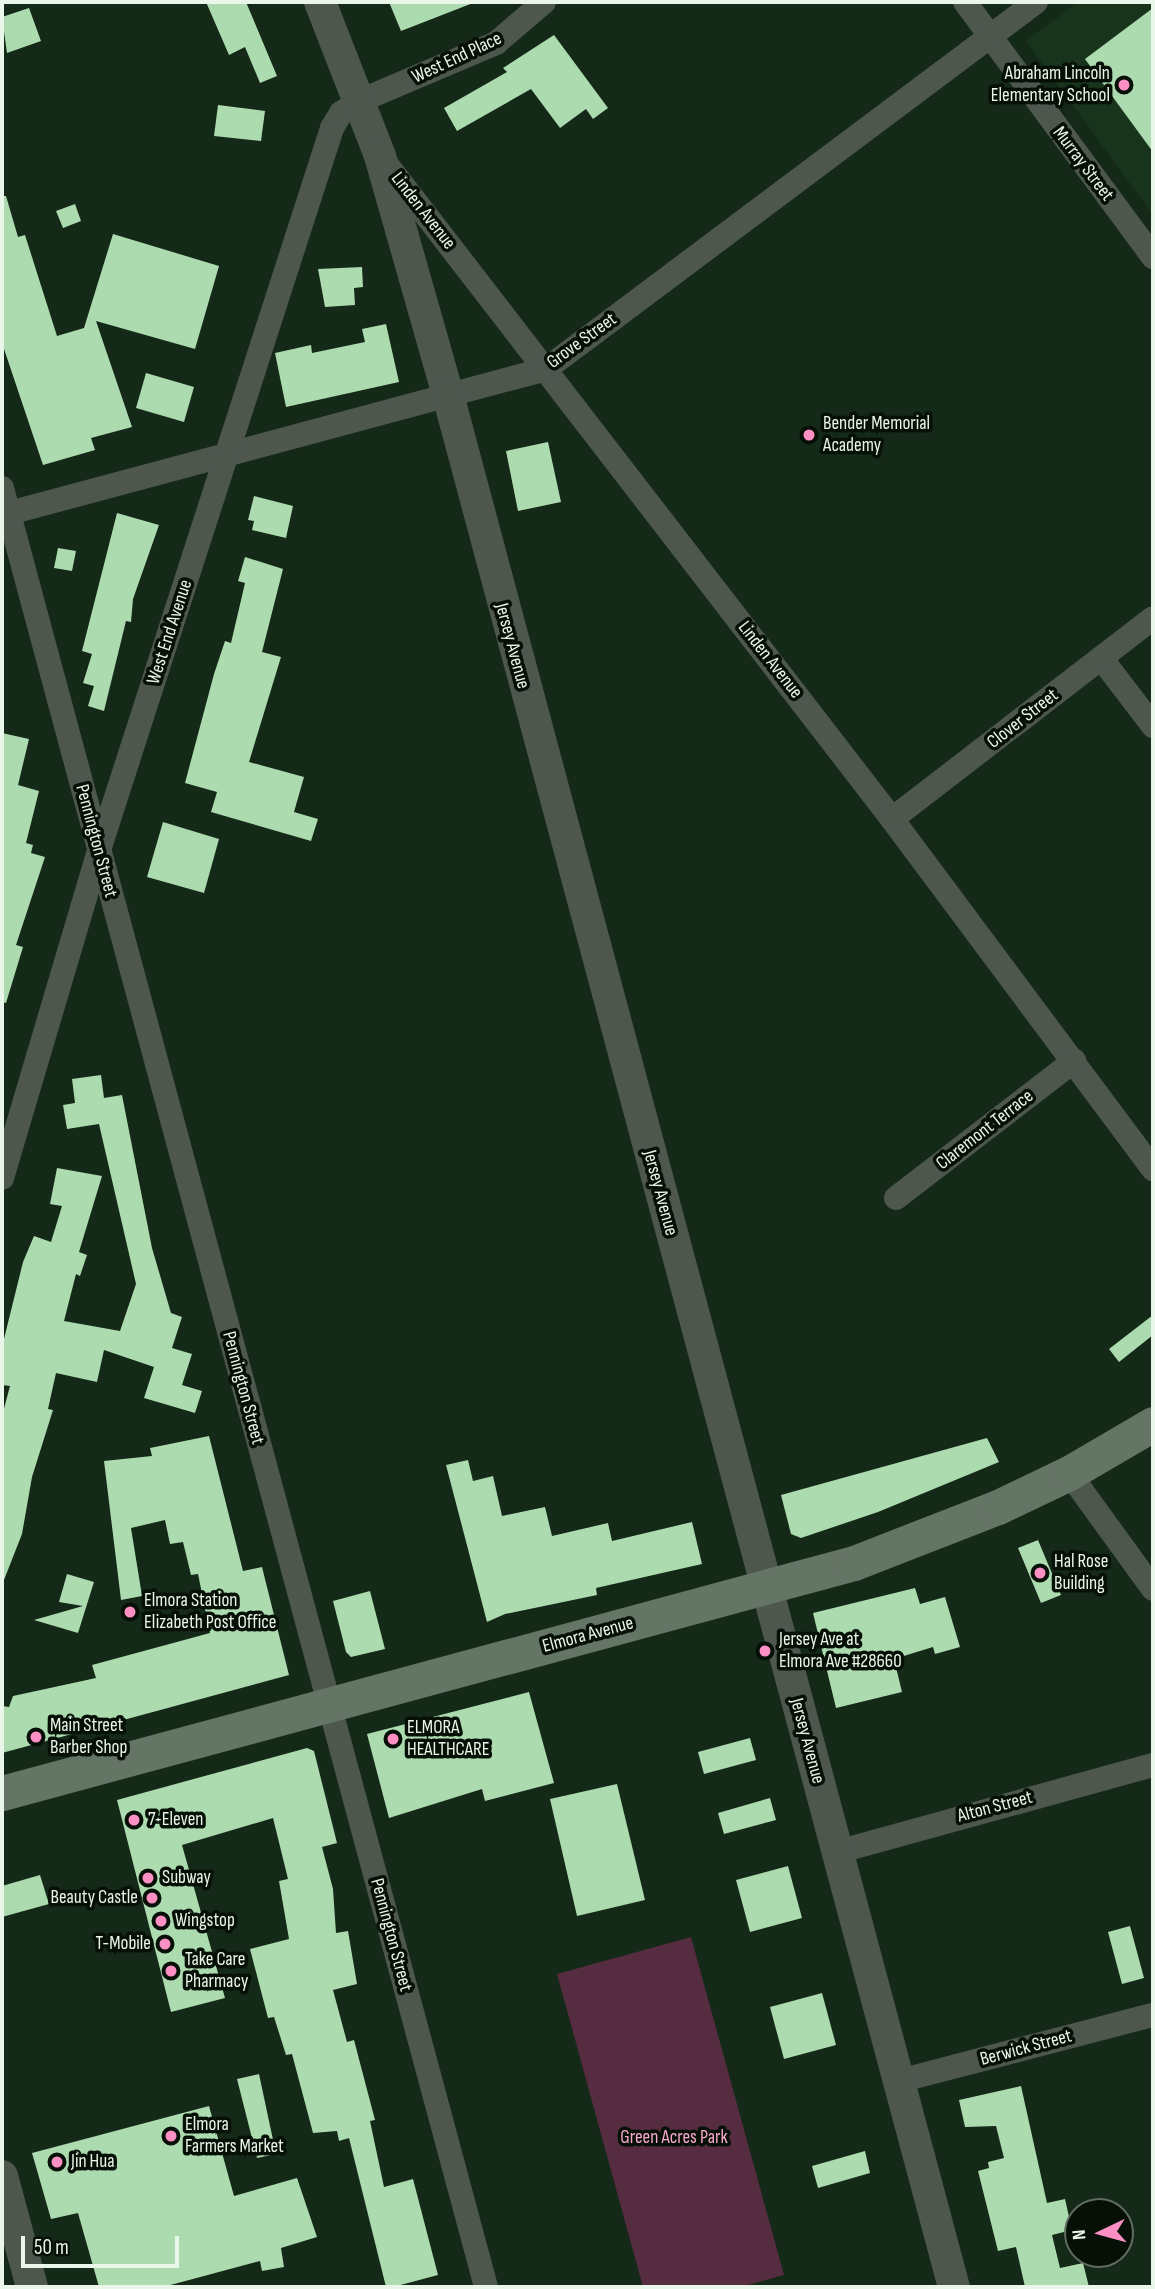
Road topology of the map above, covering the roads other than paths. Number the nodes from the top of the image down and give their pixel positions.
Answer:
1 (320, 2) edge
2 (544, 2) edge
3 (965, 2) edge
4 (1036, 2) edge
5 (987, 38) junction
6 (362, 100) junction
7 (380, 156) junction
8 (1153, 257) edge
9 (546, 369) junction
10 (448, 395) junction
11 (229, 454) junction
12 (2, 488) edge
13 (5, 514) edge
14 (1153, 618) edge
15 (1101, 658) junction
16 (1153, 726) edge
17 (892, 819) junction
18 (99, 850) junction
19 (1074, 1061) junction
20 (1153, 1169) edge
21 (2, 1178) edge
22 (896, 1198) dead end
23 (1153, 1424) edge
24 (1069, 1473) junction
25 (766, 1587) junction
26 (1153, 1589) edge
27 (329, 1705) junction
28 (1153, 1765) edge
29 (2, 1793) edge
30 (837, 1852) junction
31 (1153, 2015) edge
32 (899, 2081) junction
33 (2, 2176) edge
34 (32, 2287) edge
35 (486, 2287) edge
36 (954, 2287) edge

1 - 6 street, Jersey Avenue
2 - 6 street, West End Place
3 - 5 street, Murray Street
4 - 5 street, Grove Street
5 - 8 street, Murray Street
5 - 9 street, Grove Street
6 - 7 street, Jersey Avenue
6 - 11 street, West End Avenue
7 - 9 street, Linden Avenue
7 - 10 street, Jersey Avenue
9 - 10 street, Grove Street
9 - 17 street, Linden Avenue
10 - 11 street, Grove Street
10 - 25 street, Jersey Avenue
11 - 13 street, Grove Street
11 - 18 street, West End Avenue
12 - 13 street, Pennington Street
13 - 18 street, Pennington Street
14 - 15 street, Clover Street
15 - 16 street
15 - 17 street, Clover Street
17 - 19 street, Linden Avenue
18 - 21 street, West End Avenue
18 - 27 street, Pennington Street
19 - 20 street, Linden Avenue
19 - 22 street, Claremont Terrace
23 - 24 main road, Elmora Avenue
24 - 25 main road, Elmora Avenue
24 - 26 street
25 - 27 main road, Elmora Avenue
25 - 30 street, Jersey Avenue
27 - 29 main road, Elmora Avenue
27 - 35 street, Pennington Street
28 - 30 street, Alton Street
30 - 32 street, Jersey Avenue
31 - 32 street, Berwick Street
32 - 36 street, Jersey Avenue
33 - 34 street

